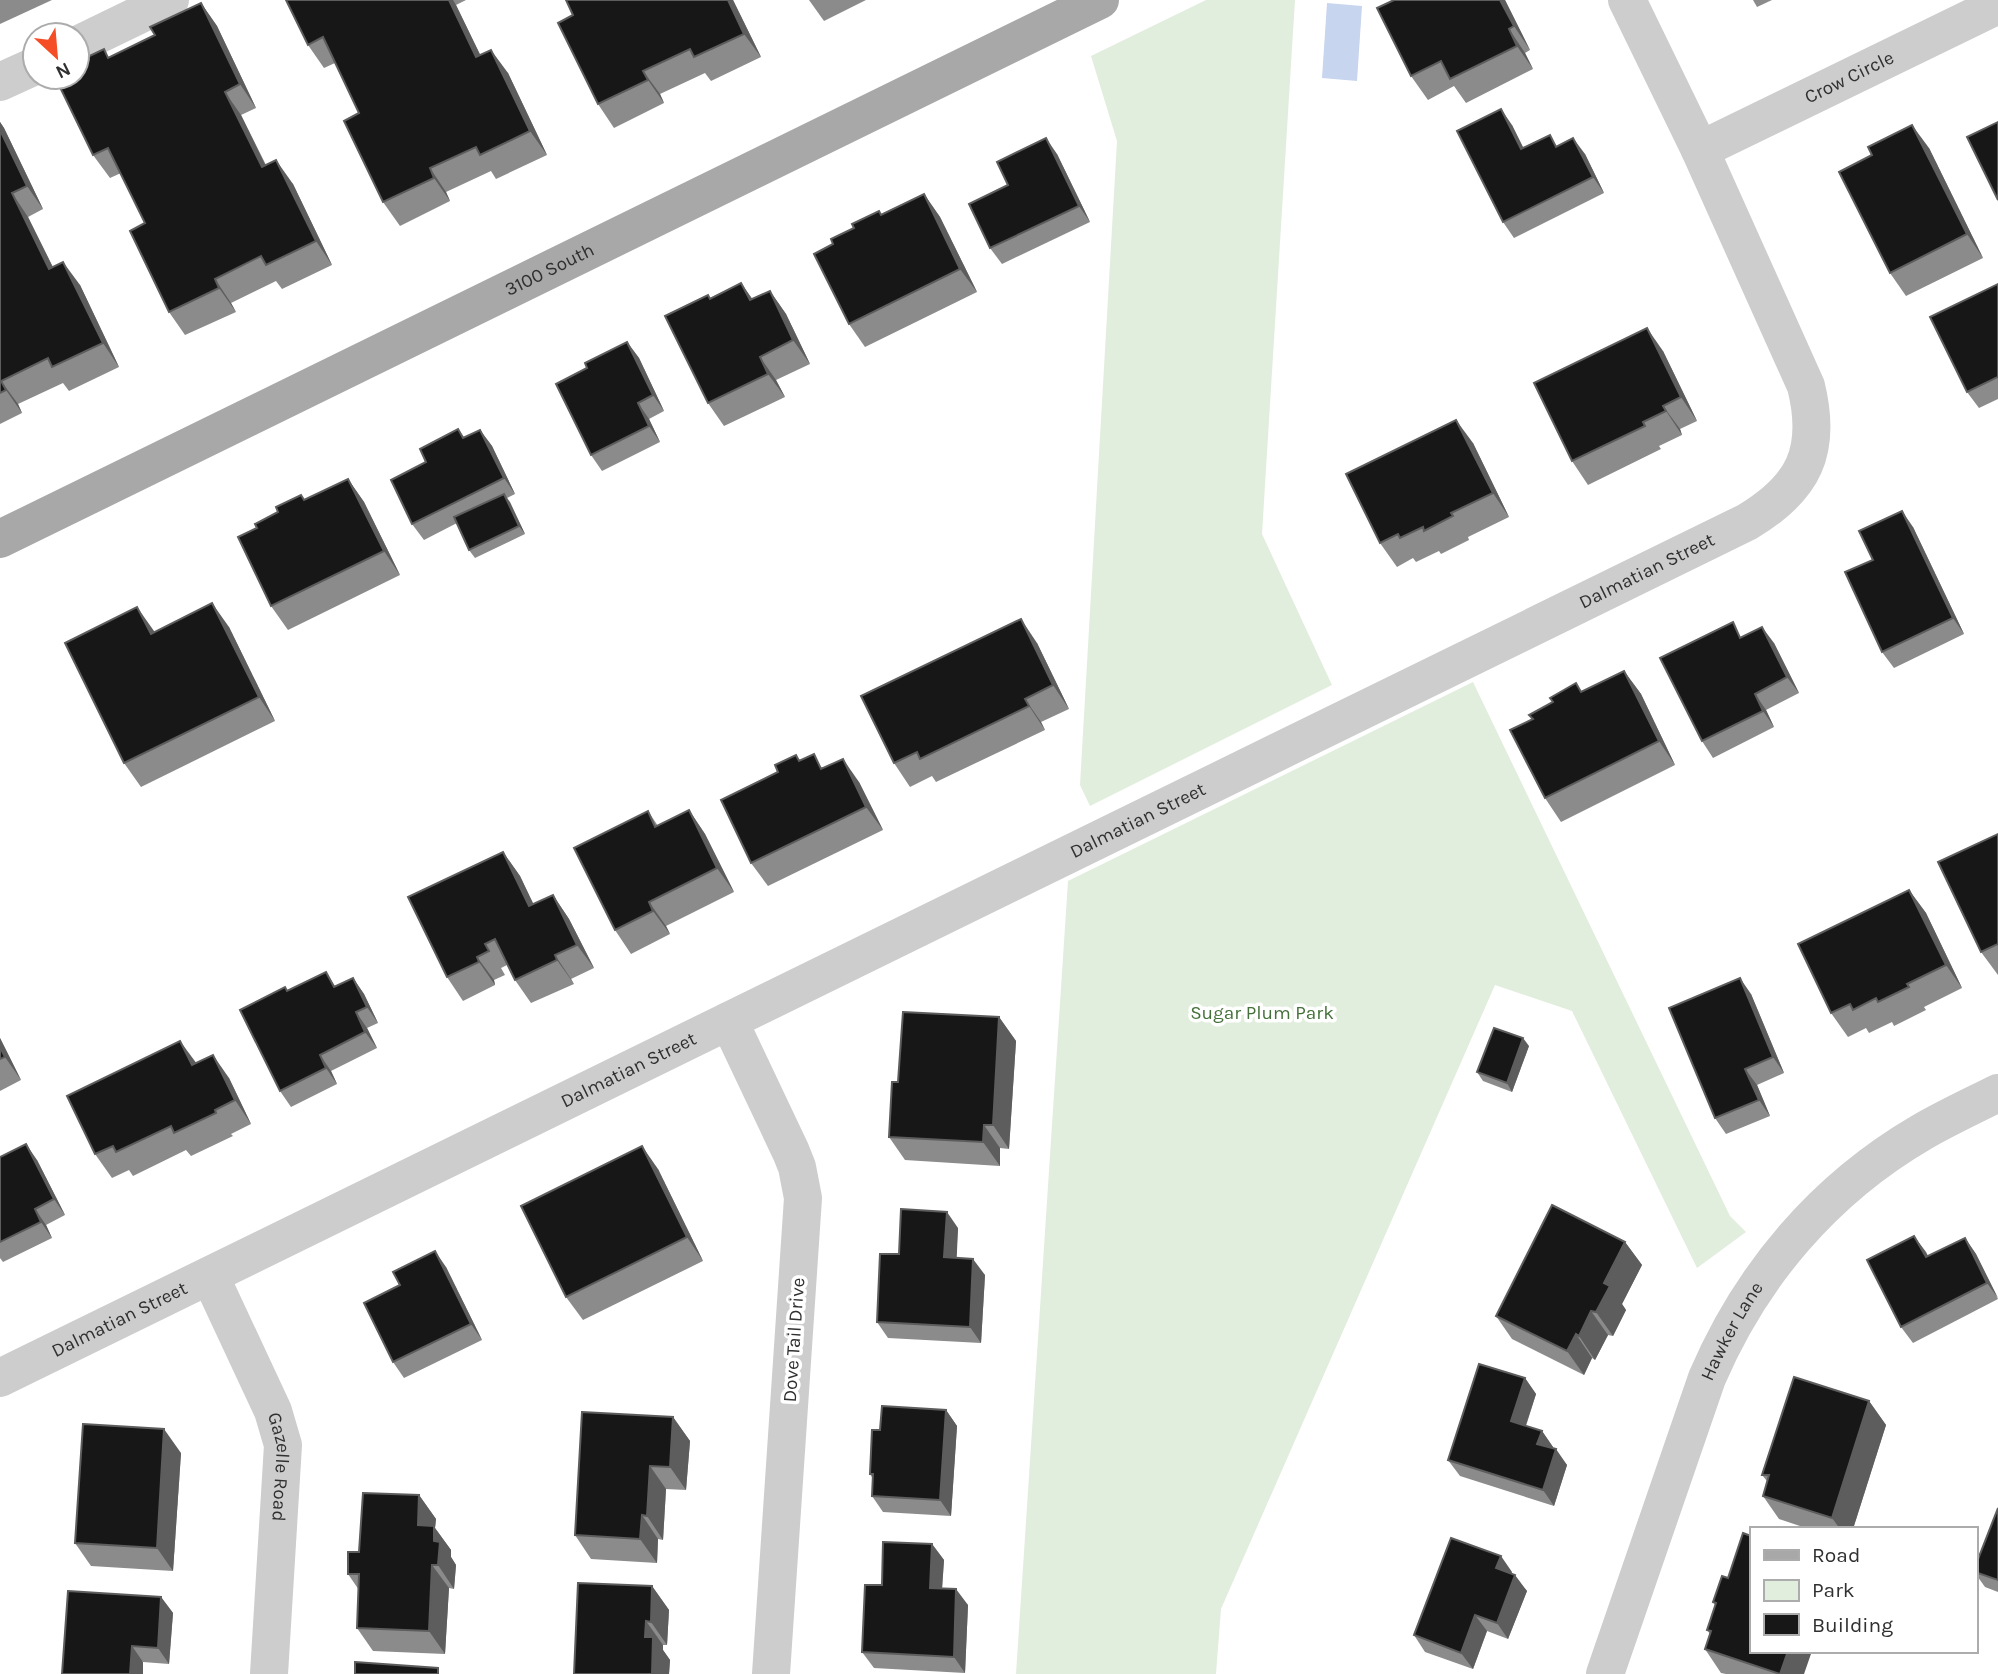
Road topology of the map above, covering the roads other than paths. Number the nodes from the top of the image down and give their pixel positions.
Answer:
1 (170, 0) edge
2 (1100, 0) edge
3 (1627, 0) edge
4 (1998, 5) edge
5 (91, 38) edge
6 (21, 72) edge
7 (0, 82) edge
8 (1700, 150) junction
9 (0, 539) edge
10 (729, 1021) junction
11 (1998, 1093) edge
12 (210, 1276) junction
13 (0, 1378) edge
14 (269, 1674) edge
15 (771, 1674) edge
16 (1605, 1674) edge

1 - 5 street
2 - 9 main road, 3100 South
3 - 8 street, Dalmatian Street
4 - 8 street, Crow Circle
6 - 7 street
8 - 10 street, Dalmatian Street
10 - 12 street, Dalmatian Street
10 - 15 street, Dove Tail Drive
11 - 16 street, Hawker Lane
12 - 13 street, Dalmatian Street
12 - 14 street, Gazelle Road

